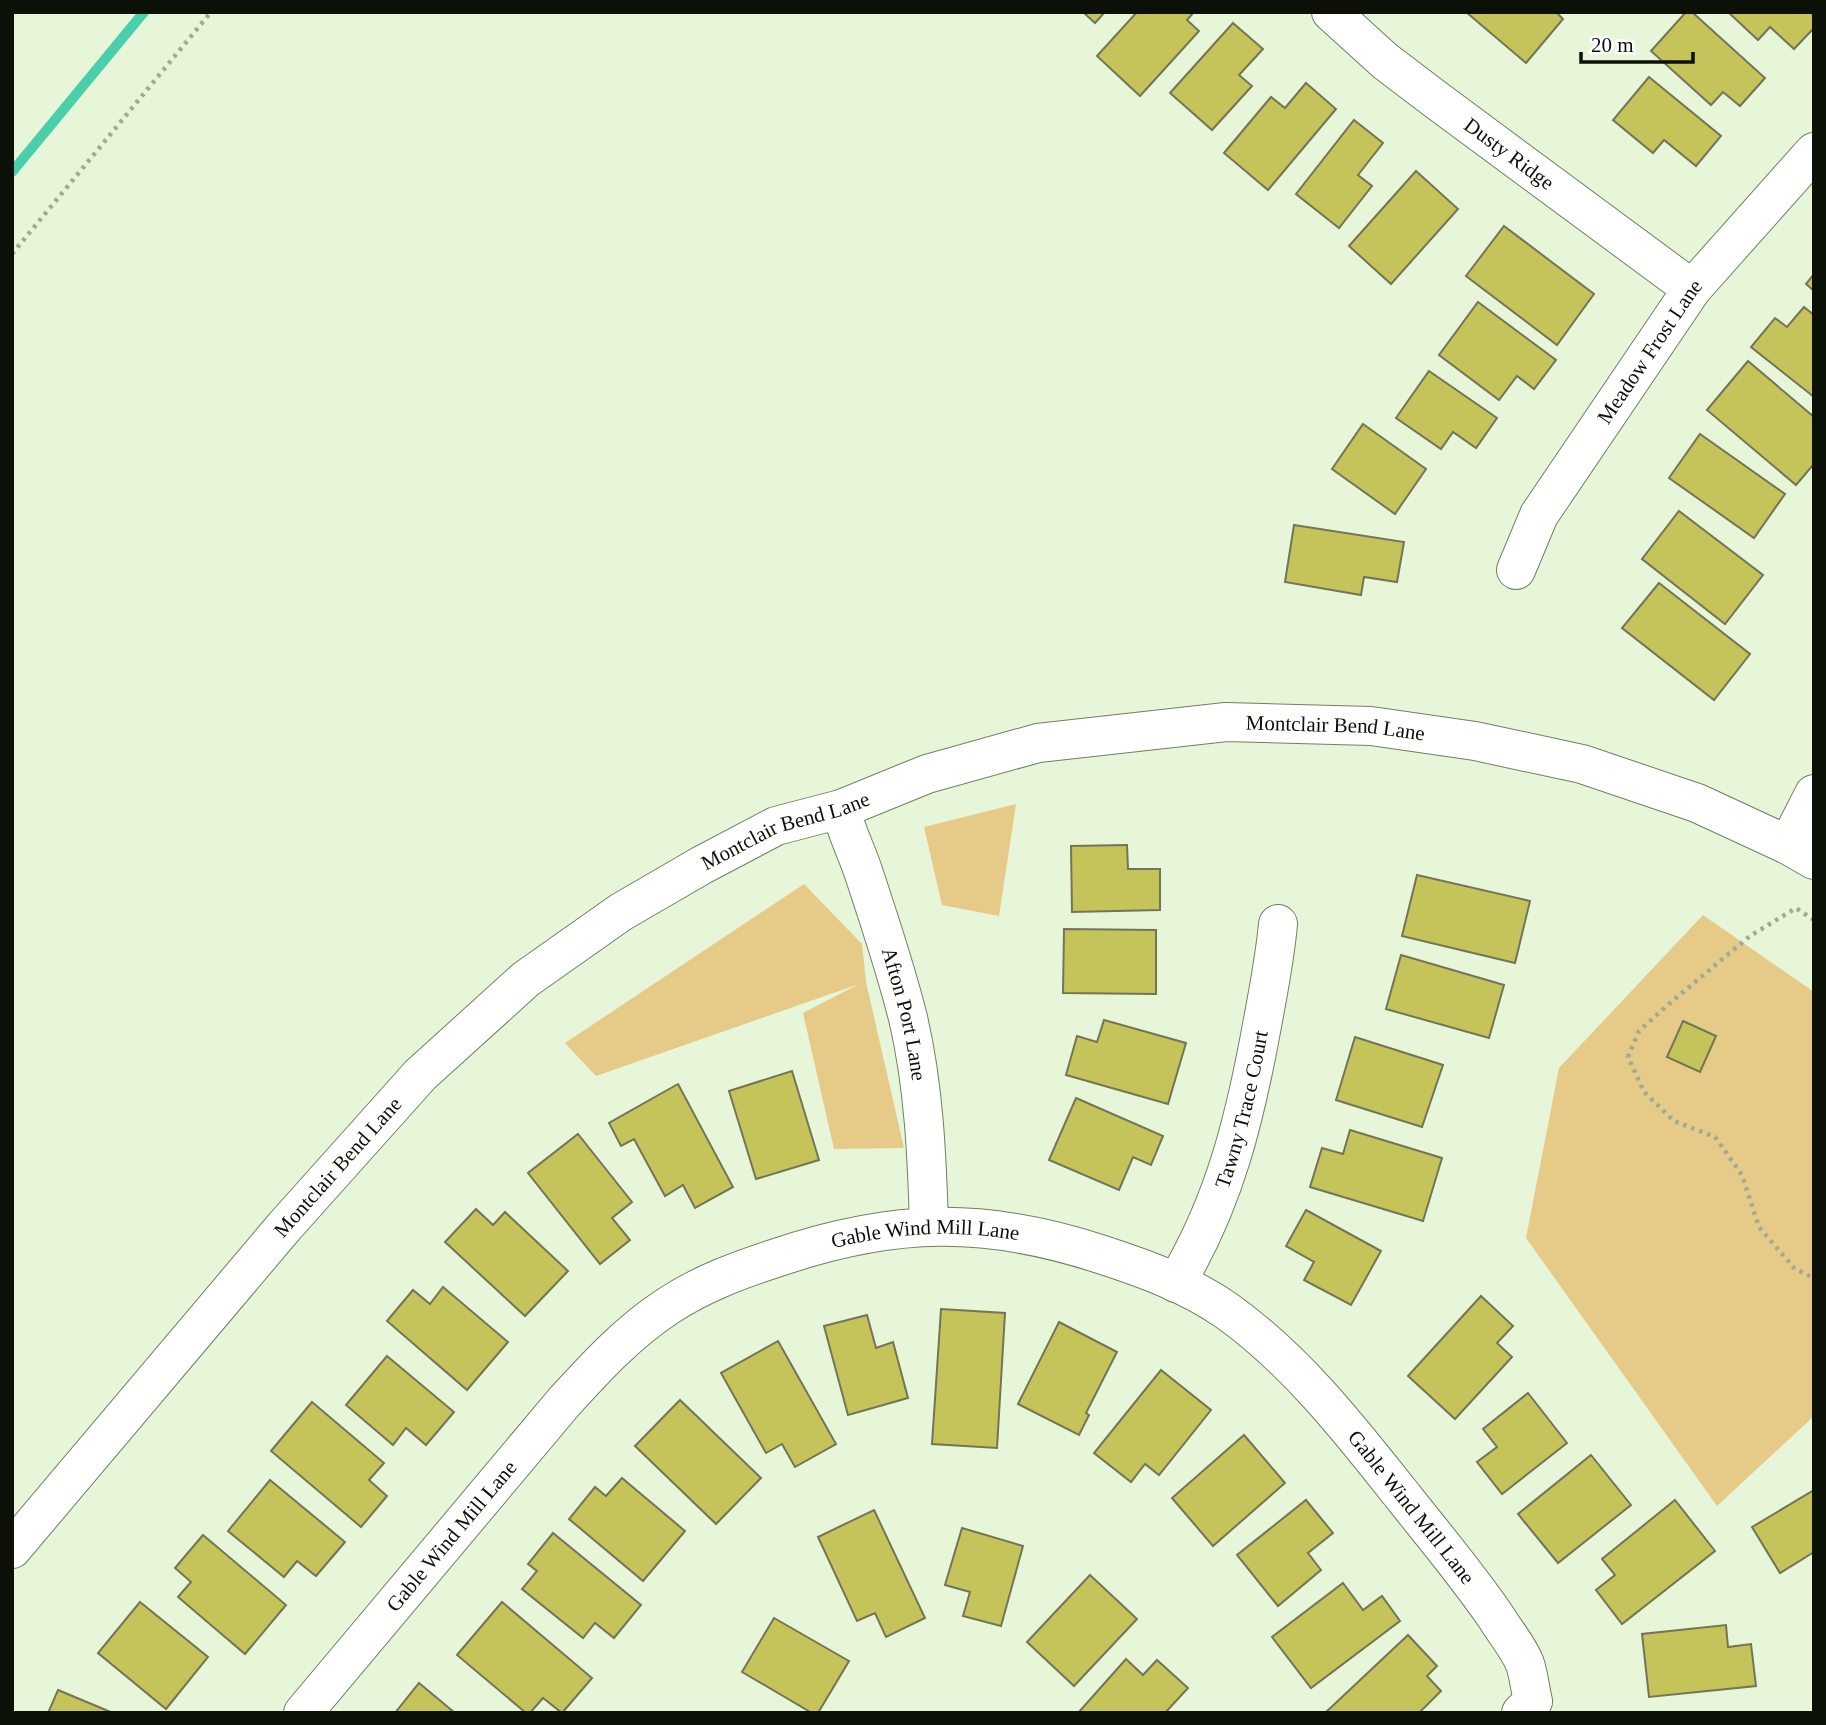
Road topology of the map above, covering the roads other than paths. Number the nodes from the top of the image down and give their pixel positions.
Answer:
1 (1331, 12) edge
2 (1814, 152) edge
3 (1692, 289) junction
4 (1516, 570) dead end
5 (1814, 794) edge
6 (841, 809) junction
7 (1801, 853) edge
8 (1278, 924) dead end
9 (929, 1227) junction
10 (1176, 1283) junction
11 (12, 1549) edge
12 (1527, 1707) edge
13 (303, 1713) edge

1 - 3 street, Dusty Ridge
2 - 3 street, Meadow Frost Lane
3 - 4 street, Meadow Frost Lane
5 - 7 street
6 - 7 street, Montclair Bend Lane
6 - 9 street, Afton Port Lane
6 - 11 street, Montclair Bend Lane
8 - 10 street, Tawny Trace Court
9 - 10 street, Gable Wind Mill Lane
9 - 13 street, Gable Wind Mill Lane
10 - 12 street, Gable Wind Mill Lane

